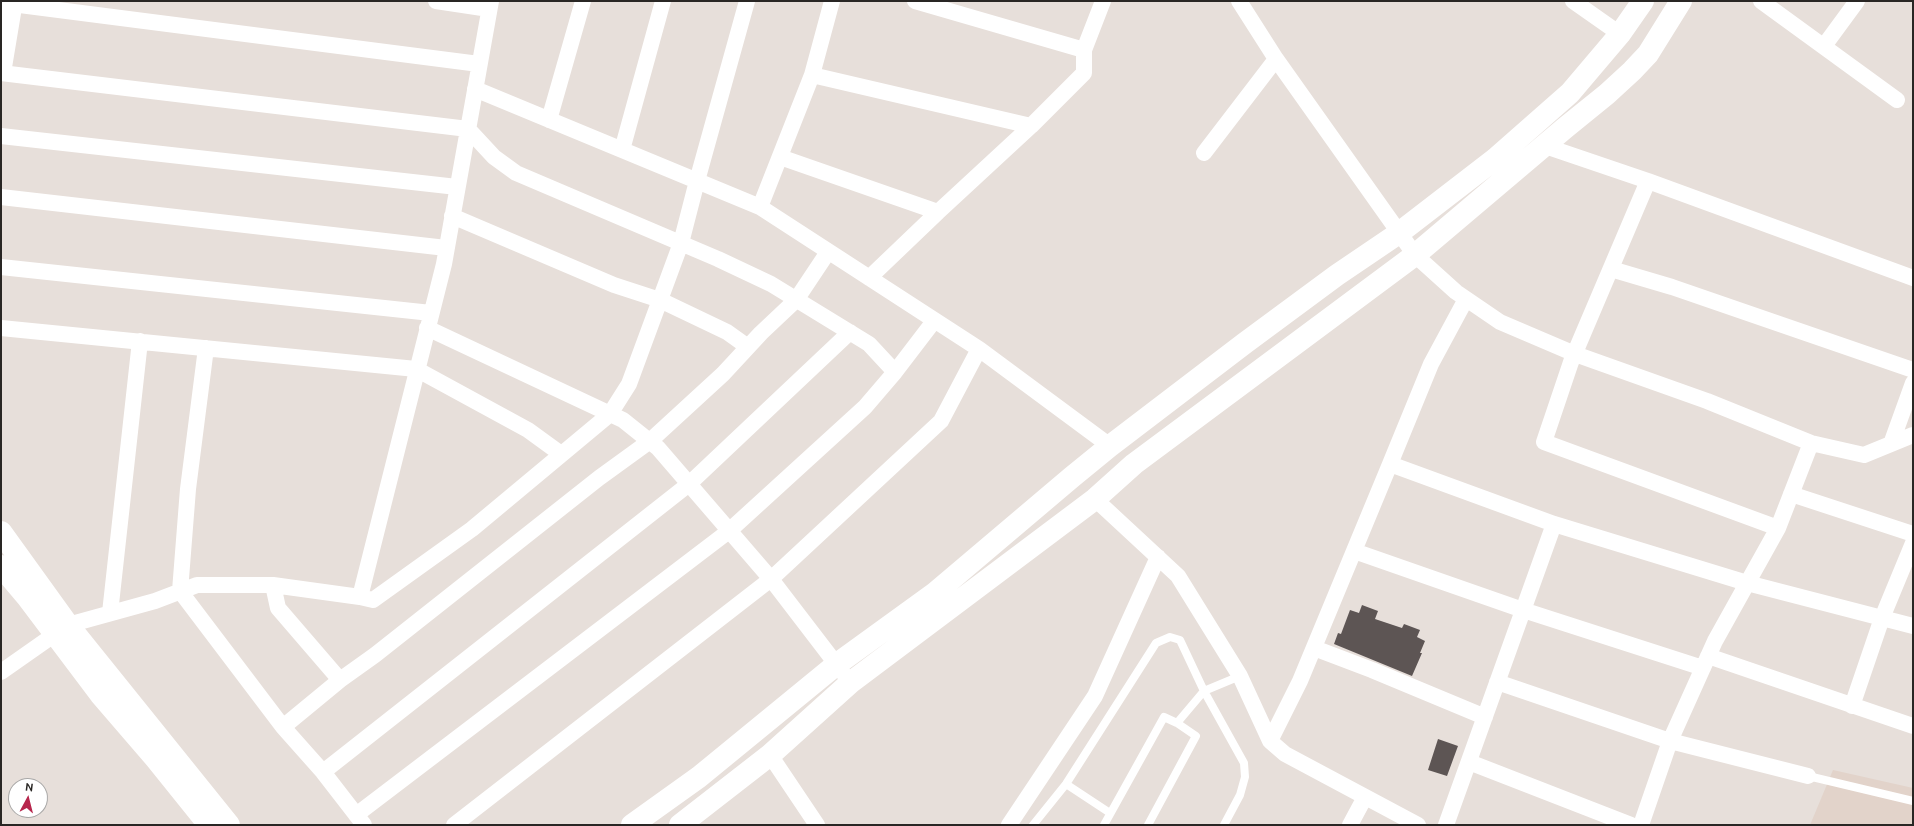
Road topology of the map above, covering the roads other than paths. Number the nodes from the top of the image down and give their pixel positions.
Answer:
1 (436, 1) edge
2 (584, 1) edge
3 (663, 1) edge
4 (747, 1) edge
5 (832, 1) edge
6 (914, 1) edge
7 (1103, 1) edge
8 (1239, 1) edge
9 (1573, 1) edge
10 (1643, 1) edge
11 (1681, 1) edge
12 (1761, 1) edge
13 (1857, 1) edge
14 (8, 3) edge
15 (490, 5) edge
16 (1620, 34) junction
17 (1824, 46) junction
18 (1084, 50) junction
19 (1276, 59) junction
20 (479, 64) junction
21 (1, 67) edge
22 (1, 73) edge
23 (812, 75) junction
24 (475, 89) junction
25 (1897, 100) dead end
26 (549, 120) junction
27 (1031, 126) junction
28 (468, 129) junction
29 (1, 136) edge
30 (1545, 146) junction
31 (622, 150) junction
32 (1204, 153) dead end
33 (780, 157) junction
34 (697, 181) junction
35 (1648, 181) junction
36 (457, 187) junction
37 (1, 197) edge
38 (760, 207) junction
39 (938, 212) junction
40 (452, 216) junction
41 (1399, 233) junction
42 (681, 243) junction
43 (446, 248) junction
44 (828, 252) junction
45 (1415, 255) junction
46 (1, 267) edge
47 (1611, 269) junction
48 (869, 278) junction
49 (1913, 278) edge
50 (1466, 299) junction
51 (660, 300) junction
52 (796, 300) junction
53 (429, 321) junction
54 (934, 321) junction
55 (1, 328) edge
56 (850, 332) junction
57 (140, 341) junction
58 (748, 347) junction
59 (206, 348) junction
60 (979, 349) junction
61 (1575, 354) junction
62 (416, 369) junction
63 (1913, 370) edge
64 (895, 372) junction
65 (1913, 383) edge
66 (610, 414) junction
67 (1913, 435) edge
68 (650, 441) junction
69 (1811, 443) junction
70 (1891, 444) junction
71 (1110, 446) junction
72 (561, 454) junction
73 (1390, 464) junction
74 (689, 484) junction
75 (1791, 494) junction
76 (1095, 499) junction
77 (1554, 524) junction
78 (1778, 528) junction
79 (729, 531) junction
80 (1, 532) edge
81 (1913, 534) edge
82 (1913, 543) edge
83 (1354, 551) junction
84 (1158, 556) junction
85 (1, 566) edge
86 (771, 579) junction
87 (1747, 583) junction
88 (273, 585) junction
89 (180, 591) junction
90 (360, 597) junction
91 (1523, 610) junction
92 (110, 613) junction
93 (1882, 618) junction
94 (1913, 626) edge
95 (61, 629) junction
96 (1314, 648) junction
97 (1706, 662) junction
98 (837, 664) junction
99 (1, 672) edge
100 (1240, 676) junction
101 (340, 680) junction
102 (1497, 682) junction
103 (850, 683) junction
104 (1204, 691) junction
105 (1852, 706) junction
106 (1485, 718) junction
107 (1177, 723) junction
108 (1913, 726) edge
109 (283, 727) junction
110 (1270, 741) junction
111 (1670, 742) junction
112 (770, 755) junction
113 (1469, 762) junction
114 (323, 772) junction
115 (1808, 776) joint
116 (1066, 784) junction
117 (1365, 797) junction
118 (1913, 801) edge
119 (1110, 813) junction
120 (360, 820) edge
121 (209, 825) edge
122 (229, 825) edge
123 (454, 825) edge
124 (632, 825) edge
125 (680, 825) edge
126 (817, 825) edge
127 (1009, 825) edge
128 (1033, 825) edge
129 (1104, 825) edge
130 (1148, 825) edge
131 (1224, 825) edge
132 (1350, 825) edge
133 (1418, 825) edge
134 (1446, 825) edge
135 (1632, 825) edge
136 (1641, 825) edge

1 - 15 street
2 - 26 street
3 - 31 street
4 - 34 street
5 - 23 street
6 - 18 street
7 - 18 street
8 - 19 street
9 - 16 street
10 - 16 street
11 - 30 street
12 - 17 street
13 - 17 street
14 - 20 street
14 - 21 street
15 - 20 street
16 - 41 street
17 - 25 street
18 - 27 street
19 - 32 street
19 - 41 street
20 - 24 street
22 - 28 street
23 - 27 street
23 - 33 street
24 - 26 street
24 - 28 street
26 - 31 street
27 - 39 street
28 - 36 street
28 - 42 street
29 - 36 street
30 - 35 street
30 - 45 street
31 - 34 street
33 - 38 street
33 - 39 street
34 - 38 street
34 - 42 street
35 - 47 street
35 - 49 street
36 - 40 street
37 - 43 street
38 - 44 street
39 - 48 street
40 - 43 street
40 - 51 street
41 - 45 street
41 - 71 street
42 - 51 street
42 - 52 street
43 - 53 street
44 - 48 street
44 - 52 street
45 - 50 street
45 - 76 street
46 - 53 street
47 - 61 street
47 - 63 street
48 - 54 street
50 - 61 street
50 - 73 street
51 - 58 street
51 - 66 street
52 - 56 street
52 - 58 street
53 - 62 street
53 - 66 street
54 - 60 street
54 - 64 street
55 - 57 street
56 - 64 street
56 - 74 street
57 - 59 street
57 - 92 street
58 - 68 street
59 - 62 street
59 - 89 street
60 - 71 street
60 - 86 street
61 - 69 street
61 - 78 street
62 - 72 street
62 - 90 street
64 - 79 street
65 - 70 street
66 - 68 street
66 - 72 street
67 - 70 street
68 - 74 street
68 - 101 street
69 - 70 street
69 - 75 street
71 - 98 street
72 - 90 street
73 - 77 street
73 - 83 street
74 - 79 street
74 - 114 street
75 - 78 street
75 - 81 street
76 - 84 street
76 - 103 street
77 - 87 street
77 - 91 street
78 - 87 street
79 - 86 street
79 - 120 street
80 - 95 street
82 - 93 street
83 - 91 street
83 - 96 street
84 - 100 street
84 - 127 street
85 - 95 street
86 - 98 street
86 - 123 street
87 - 93 street
87 - 97 street
88 - 89 street
88 - 90 street
88 - 101 street
89 - 92 street
89 - 109 street
91 - 97 street
91 - 102 street
92 - 95 street
93 - 94 street
93 - 105 street
95 - 99 street
95 - 121 street
95 - 122 street
96 - 106 street
96 - 110 street
97 - 105 street
97 - 111 street
98 - 103 street
98 - 124 street
100 - 104 lane
100 - 110 street
101 - 109 street
102 - 106 street
102 - 111 street
103 - 112 street
104 - 107 lane
104 - 116 lane
104 - 131 lane
105 - 108 street
106 - 113 street
107 - 119 lane
107 - 130 lane
109 - 114 street
110 - 117 street
111 - 115 street
111 - 136 street
112 - 125 street
112 - 126 street
113 - 134 street
113 - 135 street
114 - 120 street
115 - 118 lane
116 - 119 lane
116 - 128 lane
117 - 132 street
117 - 133 street
119 - 129 lane

